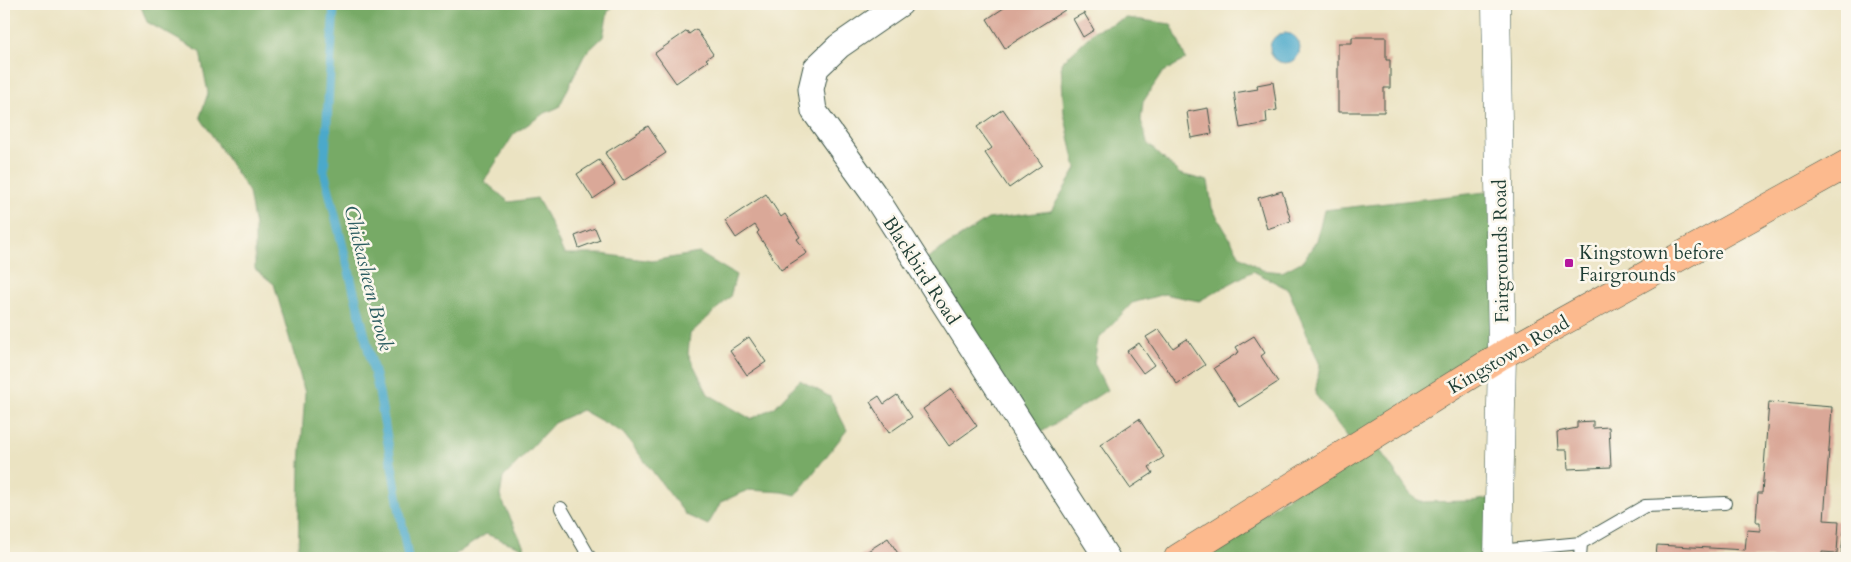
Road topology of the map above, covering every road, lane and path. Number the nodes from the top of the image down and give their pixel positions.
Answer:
1 (900, 4) edge
2 (1496, 4) edge
3 (1847, 164) edge
4 (1502, 355) junction
5 (1726, 503) dead end
6 (561, 508) dead end
7 (1581, 543) junction
8 (1498, 554) edge
9 (590, 558) edge
10 (1107, 558) edge
11 (1178, 558) edge
12 (1580, 558) edge

1 - 10 street, Blackbird Road
2 - 4 street, Fairgrounds Road
3 - 4 main road, Kingstown Road
4 - 8 street, Fairgrounds Road
4 - 11 main road, Kingstown Road
5 - 7 lane
6 - 9 lane
7 - 8 lane
7 - 12 lane

